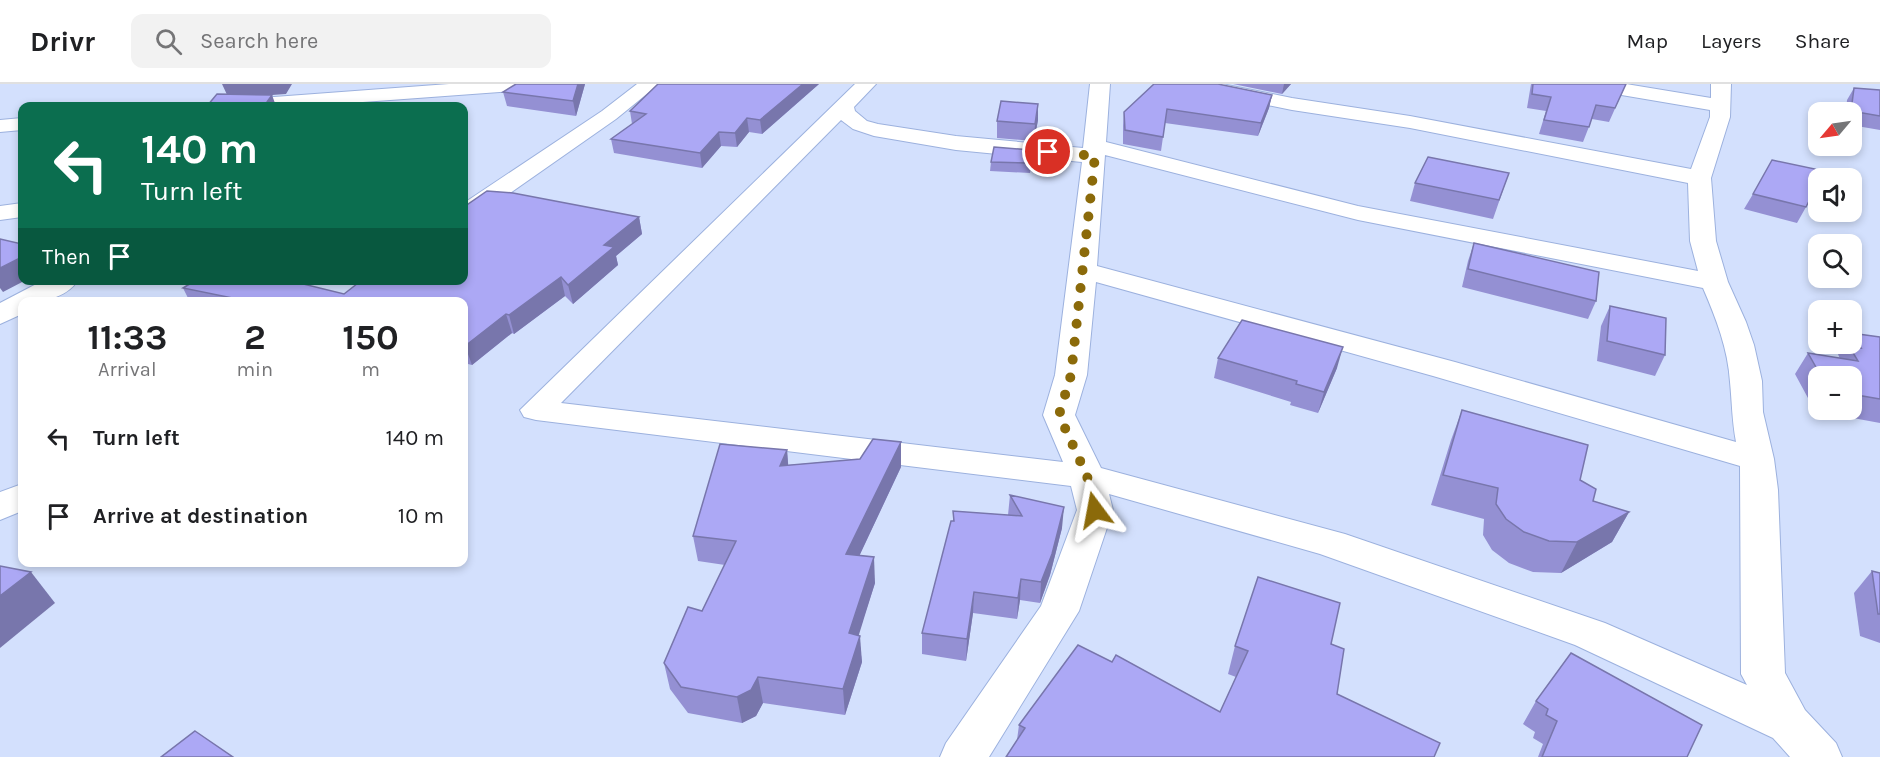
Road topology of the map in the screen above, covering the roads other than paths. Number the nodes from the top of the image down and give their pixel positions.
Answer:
1 (526, 84) edge
2 (649, 84) edge
3 (1100, 84) edge
4 (1193, 84) edge
5 (1592, 84) edge
6 (424, 91) junction
7 (855, 95) edge
8 (1721, 95) edge
9 (285, 102) edge
10 (404, 102) edge
11 (18, 124) edge
12 (0, 126) edge
13 (1094, 151) junction
14 (1699, 178) junction
15 (18, 211) edge
16 (468, 211) edge
17 (0, 213) edge
18 (1082, 270) junction
19 (1714, 282) junction
20 (56, 285) edge
21 (33, 297) edge
22 (18, 305) edge
23 (0, 315) edge
24 (1757, 459) junction
25 (1087, 476) junction
26 (18, 498) edge
27 (0, 508) edge
28 (1790, 724) junction
29 (963, 757) edge
30 (1819, 757) edge

1 - 6 street
2 - 16 street
3 - 13 street
4 - 14 street
5 - 8 street
6 - 9 street
6 - 10 street
7 - 13 street
7 - 25 street
8 - 14 street
11 - 12 street
13 - 18 street
13 - 19 street
14 - 19 street
15 - 17 street
18 - 24 street
18 - 25 street
19 - 24 street
20 - 21 street
22 - 23 street
24 - 28 street
25 - 28 street
25 - 29 street
26 - 27 street
28 - 30 street

